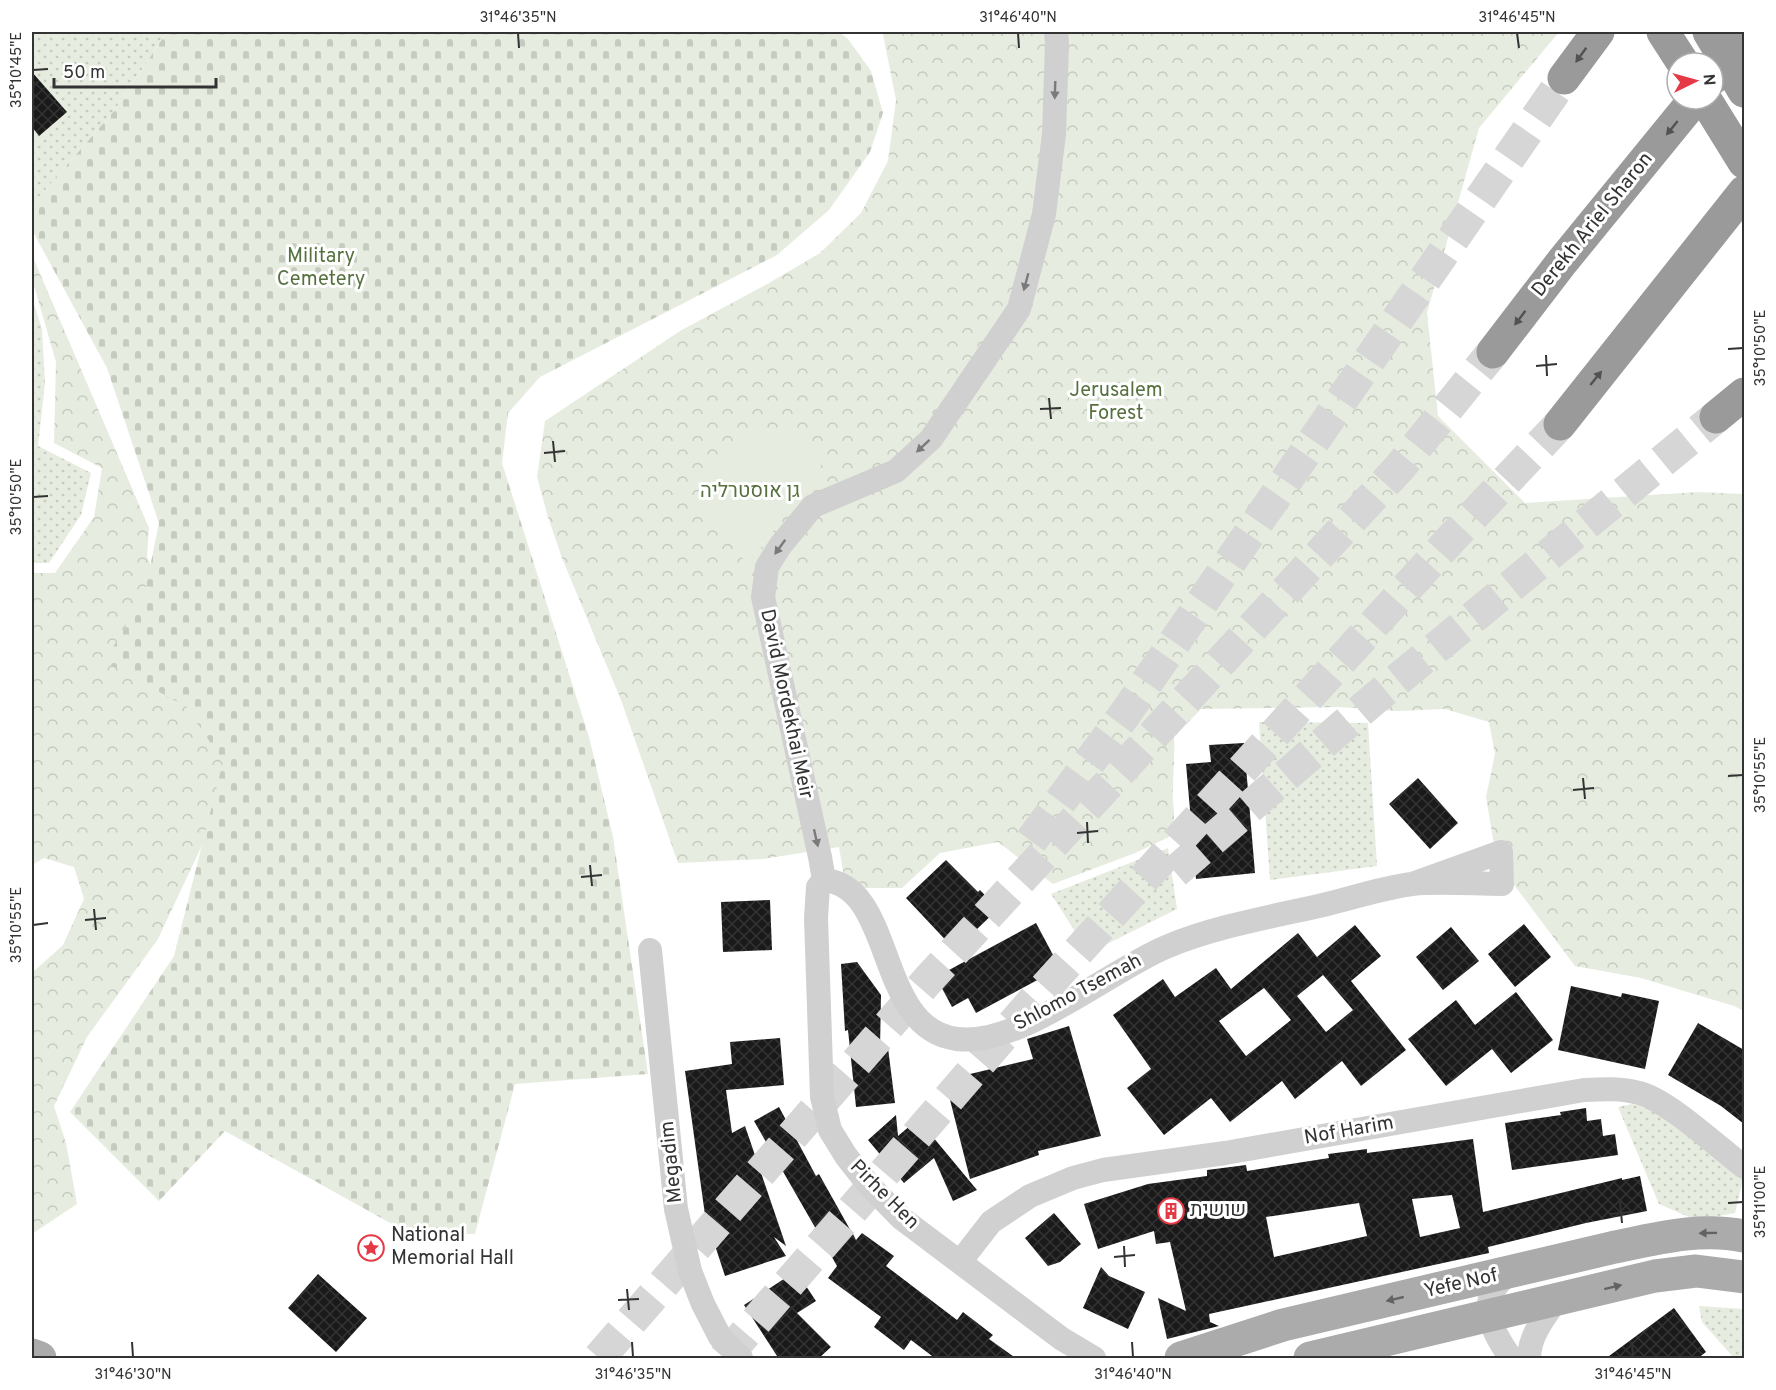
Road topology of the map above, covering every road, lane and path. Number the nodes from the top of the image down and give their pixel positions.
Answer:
1 (1056, 32) edge
2 (1598, 32) edge
3 (1663, 32) edge
4 (1708, 32) edge
5 (1744, 39) edge
6 (1675, 51) edge
7 (1725, 63) edge
8 (1564, 78) tunnel mouth
9 (1744, 91) edge
10 (1685, 111) edge
11 (1712, 111) edge
12 (1744, 162) edge
13 (1744, 192) edge
14 (1493, 352) tunnel mouth
15 (1744, 394) edge
16 (1716, 417) tunnel mouth
17 (1560, 424) tunnel mouth
18 (824, 880) junction
19 (1412, 884) dead end
20 (650, 950) dead end
21 (1744, 1167) edge
22 (1744, 1236) edge
23 (960, 1262) junction
24 (1513, 1272) junction
25 (1744, 1277) edge
26 (1556, 1301) junction
27 (1490, 1316) junction
28 (32, 1355) edge
29 (40, 1359) edge
30 (741, 1359) edge
31 (1094, 1359) edge
32 (1182, 1359) edge
33 (1310, 1359) edge
34 (1512, 1359) edge
35 (1529, 1359) edge

1 -> 18 street, David Mordekhai Meir
2 -> 8 highway
3 - 6 highway
4 - 9 highway
5 - 7 highway, bridge
10 -> 14 highway, Derekh Ariel Sharon
11 - 12 highway
17 -> 13 highway
15 - 16 highway
18 - 19 street, Shlomo Tsemah
18 - 23 street, Pirhe Hen
20 - 30 street, Megadim
21 - 23 street, Nof Harim
22 -> 24 main road, Yefe Nof
23 - 31 street, Pirhe Hen
24 - 27 street
24 -> 32 main road, Yefe Nof
26 -> 25 main road, Yefe Nof
26 - 27 main road, Yefe Nof
26 - 35 street
27 - 33 main road, Yefe Nof
27 - 34 street
28 - 29 main road

